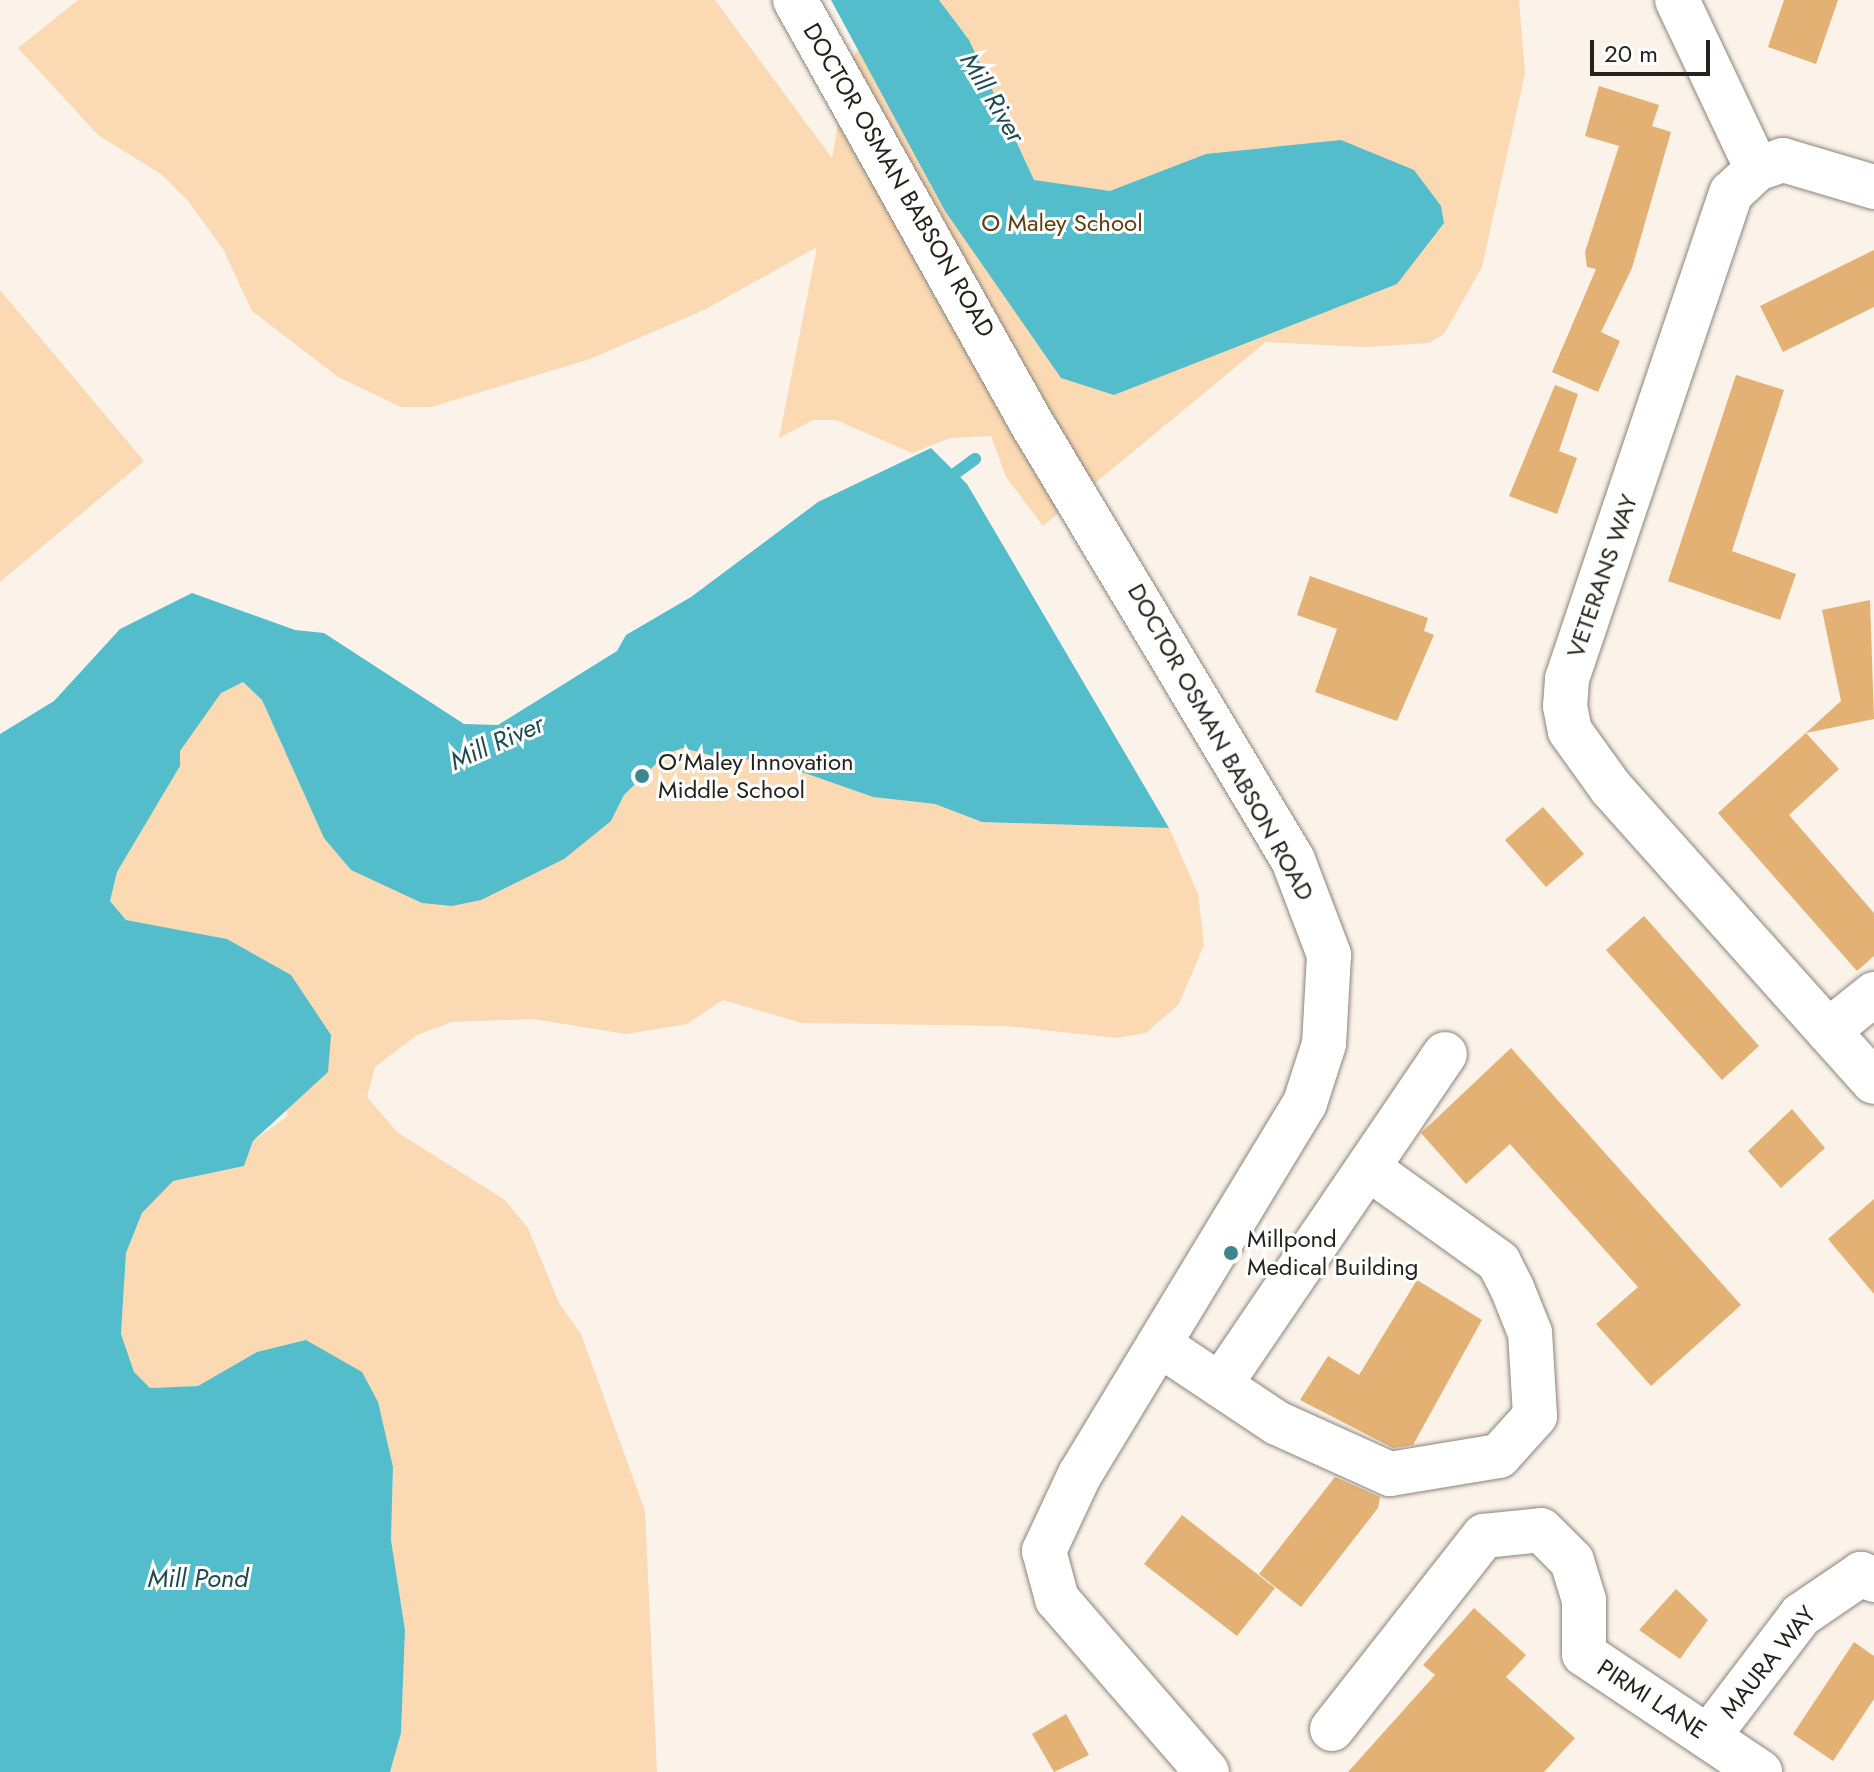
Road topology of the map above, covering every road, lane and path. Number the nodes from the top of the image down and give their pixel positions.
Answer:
1 (795, 0) edge
2 (1677, 0) edge
3 (1757, 169) junction
4 (1874, 187) edge
5 (1874, 994) edge
6 (1828, 1031) junction
7 (1445, 1054) dead end
8 (1874, 1082) edge
9 (1371, 1170) junction
10 (1163, 1347) junction
11 (1220, 1385) junction
12 (1874, 1580) edge
13 (1332, 1729) dead end
14 (1710, 1752) edge
15 (1207, 1772) edge
16 (1760, 1772) edge

1 - 10 street, DOCTOR OSMAN BABSON ROAD
2 - 3 street
3 - 4 street
3 - 6 street, VETERANS WAY
5 - 6 street
6 - 8 street, VETERANS WAY
7 - 9 street
9 - 11 street
9 - 11 street
10 - 11 street
10 - 15 street, DOCTOR OSMAN BABSON ROAD
12 - 14 street, MAURA WAY
13 - 14 street, PIRMI LANE
14 - 16 street, PIRMI LANE

